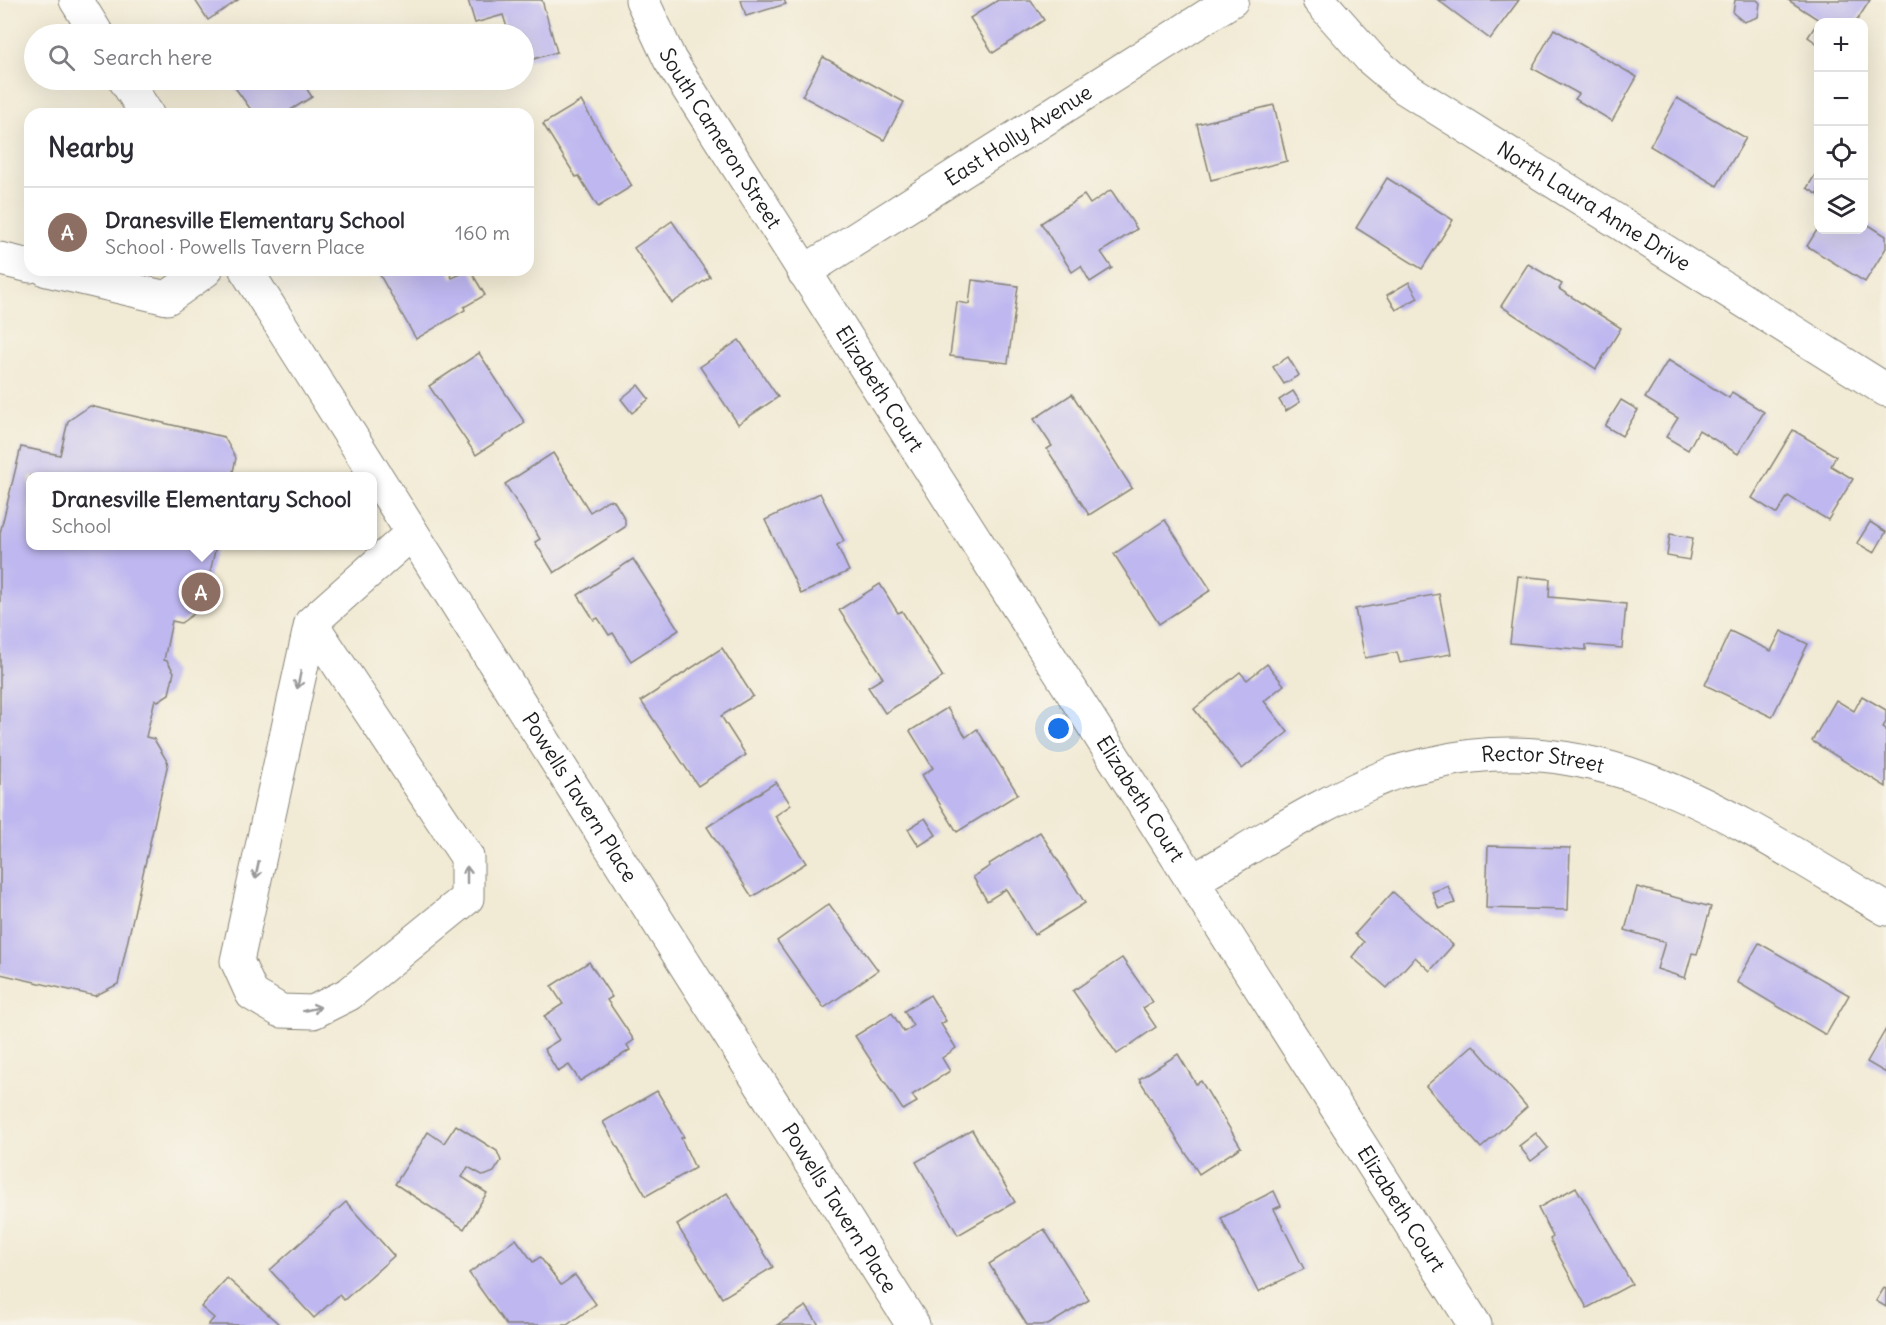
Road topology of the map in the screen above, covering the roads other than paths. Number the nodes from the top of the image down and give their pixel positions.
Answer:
1 (76, 0) edge
2 (642, 0) edge
3 (1232, 0) edge
4 (1319, 0) edge
5 (91, 24) edge
6 (131, 90) edge
7 (143, 108) edge
8 (0, 259) edge
9 (24, 265) edge
10 (804, 272) junction
11 (73, 276) edge
12 (198, 276) edge
13 (250, 276) edge
14 (1886, 390) edge
15 (373, 472) edge
16 (377, 478) edge
17 (412, 533) junction
18 (311, 623) junction
19 (1194, 880) junction
20 (1886, 909) edge
21 (913, 1325) edge
22 (1475, 1325) edge

1 - 5 street
2 - 10 street, South Cameron Street
3 - 10 street, East Holly Avenue
4 - 14 street, North Laura Anne Drive
6 - 7 street
8 - 9 street
10 - 19 street, Elizabeth Court
11 - 12 street
13 - 15 street, Powells Tavern Place
16 - 17 street, Powells Tavern Place
17 - 18 street
17 - 21 street, Powells Tavern Place
18 -> 18 street
19 - 20 street, Rector Street
19 - 22 street, Elizabeth Court

